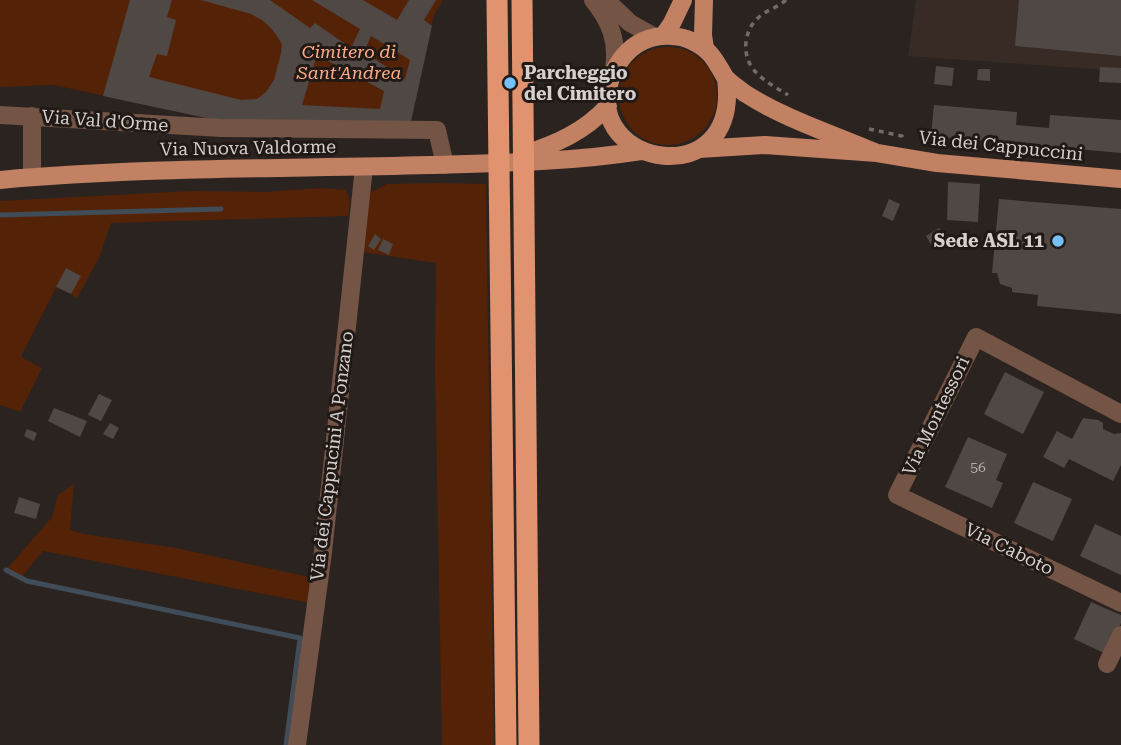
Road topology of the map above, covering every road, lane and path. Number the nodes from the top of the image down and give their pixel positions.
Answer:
1 (497, 0) edge
2 (522, 0) edge
3 (593, 0) edge
4 (606, 0) edge
5 (683, 0) edge
6 (704, 0) edge
7 (786, 0) edge
8 (659, 36) junction
9 (705, 48) junction
10 (614, 69) junction
11 (726, 79) junction
12 (789, 96) dead end
13 (608, 106) junction
14 (0, 115) edge
15 (32, 116) junction
16 (868, 129) dead end
17 (699, 149) junction
18 (641, 151) junction
19 (877, 153) junction
20 (919, 160) junction
21 (496, 163) junction
22 (445, 165) junction
23 (364, 167) junction
24 (32, 177) junction
25 (1121, 179) edge
26 (0, 180) edge
27 (1121, 414) edge
28 (897, 495) joint
29 (1121, 603) edge
30 (1121, 635) edge
31 (1107, 664) dead end
32 (297, 745) edge
33 (506, 745) edge
34 (529, 745) edge

1 - 33 highway
2 - 34 highway
3 - 10 street
4 - 8 street
5 - 8 main road
6 - 9 main road
7 - 12 path
8 - 9 main road
8 - 10 main road
9 - 11 main road, Via dei Cappuccini
10 - 13 main road
11 - 17 main road
11 - 19 main road, Via dei Cappuccini
13 - 18 main road
13 - 21 main road, Via Nuova Valdorme
14 - 15 street, Via Val d'Orme
15 - 22 street, Via Val d'Orme
15 - 24 street, Via Val d'Orme
16 - 20 path
17 - 18 main road, Via dei Cappuccini
17 - 19 main road, Via dei Cappuccini
18 - 21 main road, Via Nuova Valdorme
19 - 20 main road, Via dei Cappuccini
20 - 25 main road, Via dei Cappuccini
21 - 22 main road, Via Nuova Valdorme
22 - 23 main road, Via Nuova Valdorme
23 - 24 main road, Via Nuova Valdorme
23 - 32 street, Via dei Cappucini A Ponzano
24 - 26 main road, Via Nuova Valdorme
27 - 28 street, Via Montessori
28 - 29 street, Via Caboto
30 - 31 street

